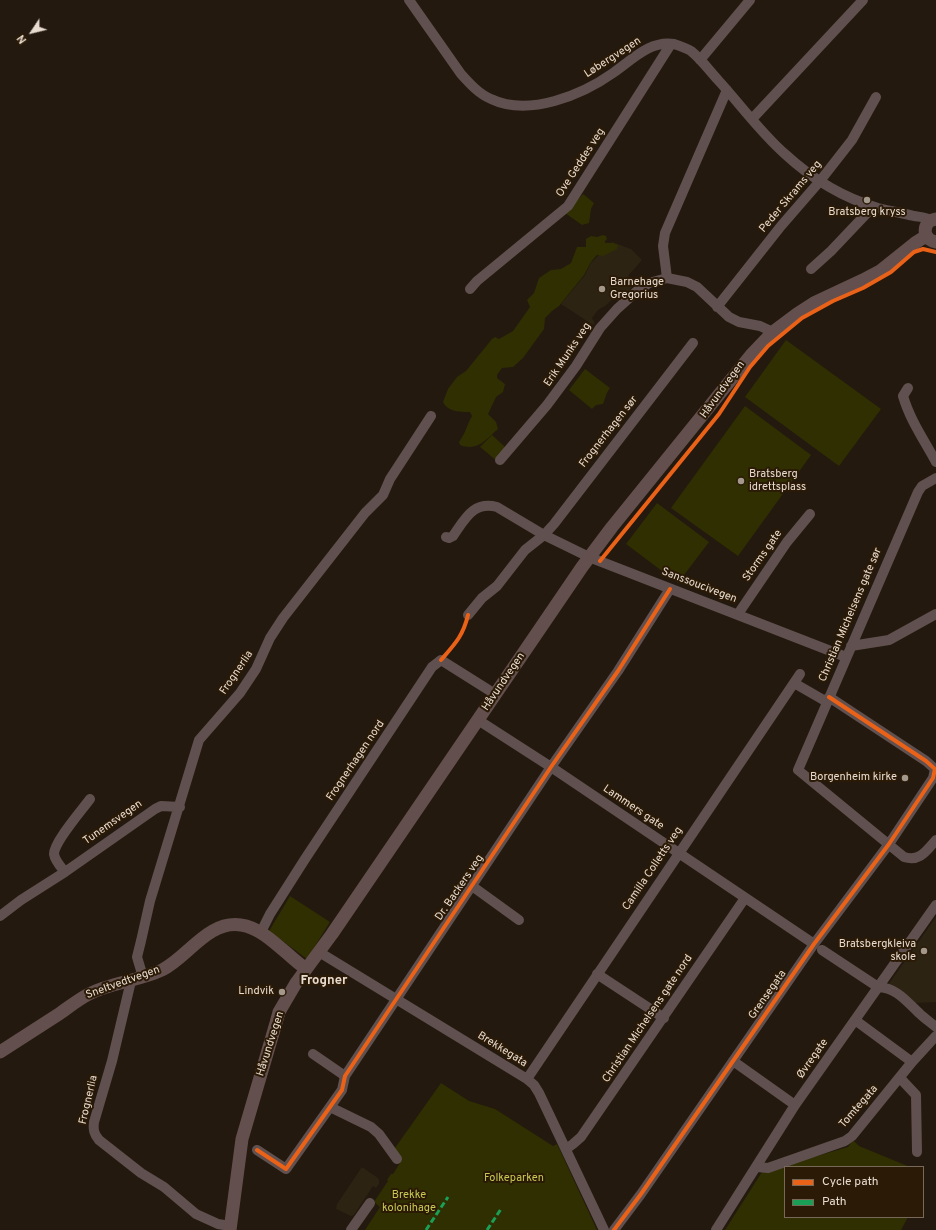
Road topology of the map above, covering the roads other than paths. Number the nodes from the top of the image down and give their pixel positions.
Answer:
1 (409, 0) edge
2 (750, 0) edge
3 (863, 0) edge
4 (672, 44) junction
5 (700, 60) junction
6 (727, 90) junction
7 (876, 97) dead end
8 (752, 119) junction
9 (820, 181) junction
10 (872, 206) junction
11 (931, 229) edge
12 (811, 269) dead end
13 (667, 278) junction
14 (470, 289) dead end
15 (717, 307) junction
16 (773, 332) junction
17 (693, 343) dead end
18 (908, 388) dead end
19 (431, 416) dead end
20 (500, 460) dead end
21 (936, 462) edge
22 (936, 478) edge
23 (810, 514) dead end
24 (544, 535) junction
25 (446, 537) dead end
26 (589, 557) junction
27 (670, 588) junction
28 (738, 614) junction
29 (936, 614) edge
30 (468, 615) dead end
31 (851, 646) junction
32 (846, 657) junction
33 (800, 674) dead end
34 (794, 683) junction
35 (495, 694) junction
36 (828, 699) junction
37 (478, 720) junction
38 (551, 767) junction
39 (936, 769) edge
40 (90, 799) dead end
41 (180, 807) junction
42 (936, 840) edge
43 (889, 844) junction
44 (679, 853) junction
45 (65, 872) junction
46 (472, 886) junction
47 (745, 898) junction
48 (936, 905) edge
49 (0, 916) edge
50 (519, 920) dead end
51 (261, 932) junction
52 (818, 947) junction
53 (319, 952) junction
54 (306, 970) junction
55 (597, 974) junction
56 (137, 979) junction
57 (878, 987) junction
58 (396, 999) junction
59 (664, 1018) junction
60 (855, 1020) junction
61 (936, 1027) edge
62 (936, 1036) edge
63 (0, 1052) edge
64 (313, 1054) dead end
65 (733, 1061) junction
66 (912, 1062) junction
67 (345, 1076) junction
68 (900, 1078) junction
69 (527, 1079) junction
70 (795, 1105) junction
71 (330, 1107) junction
72 (566, 1148) junction
73 (257, 1150) dead end
74 (917, 1152) dead end
75 (397, 1159) dead end
76 (757, 1166) junction
77 (370, 1203) dead end
78 (230, 1228) edge
79 (351, 1230) edge
80 (604, 1230) edge
81 (614, 1230) edge
82 (716, 1230) edge

1 - 4 street, Løbergvegen
2 - 5 street
3 - 8 street
4 - 5 street, Løbergvegen
4 - 14 street, Ove Geddes veg
5 - 6 street, Løbergvegen
6 - 8 street, Løbergvegen
6 - 13 street
7 - 9 street, Peder Skrams veg
8 - 9 street, Løbergvegen
9 - 10 street, Løbergvegen
9 - 15 street, Peder Skrams veg
10 - 11 street, Løbergvegen
10 - 12 street
11 - 16 main road, Håvundvegen
13 - 15 street, Erik Munks veg
13 - 20 street, Erik Munks veg
15 - 16 street, Erik Munks veg
16 - 26 main road, Håvundvegen
17 - 24 street, Frognerhagen sør
18 - 21 street
19 - 41 street, Frognerlia
22 - 31 street, Christian Michelsens gate sør
23 - 28 street, Storms gate
24 - 25 street, Sanssoucivegen
24 - 26 street, Sanssoucivegen
24 - 30 street
26 - 27 street, Sanssoucivegen
26 - 35 main road, Håvundvegen
27 - 28 street, Sanssoucivegen
27 - 38 street, Dr. Backers veg
28 - 32 street, Sanssoucivegen
29 - 31 street
31 - 32 street, Christian Michelsens gate sør
32 - 36 street, Christian Michelsens gate sør
33 - 34 street, Camilla Colletts veg
34 - 36 street
34 - 44 street, Camilla Colletts veg
35 - 37 main road, Håvundvegen
35 - 51 street, Frognerhagen nord
36 - 39 street
36 - 43 street, Christian Michelsens gate sør
37 - 38 street, Lammers gate
37 - 53 main road, Håvundvegen
38 - 44 street, Lammers gate
38 - 46 street, Dr. Backers veg
39 - 43 street, Grensegata
40 - 45 street, Tunemsvegen
41 - 45 street, Tunemsvegen
41 - 56 street, Frognerlia
42 - 43 street
43 - 52 street, Grensegata
44 - 47 street, Lammers gate
44 - 55 street, Camilla Colletts veg
45 - 49 street, Tunemsvegen
46 - 50 street
46 - 58 street, Dr. Backers veg
47 - 52 street, Lammers gate
47 - 59 street, Christian Michelsens gate nord
48 - 57 street, Øvregate
51 - 54 main road, Sneltvedtvegen
51 - 56 main road, Sneltvedtvegen
52 - 57 street, Lammers gate
52 - 65 street, Grensegata
53 - 54 main road, Håvundvegen
53 - 58 street, Brekkegata
54 - 78 main road, Håvundvegen
55 - 59 street
55 - 69 street, Camilla Colletts veg
56 - 63 main road, Sneltvedtvegen
56 - 78 street, Frognerlia
57 - 60 street, Øvregate
57 - 61 street, Lammers gate
58 - 67 street, Dr. Backers veg
58 - 69 street, Brekkegata
59 - 72 street, Christian Michelsens gate nord
60 - 66 street
60 - 70 street, Øvregate
62 - 66 street, Tomtegata
64 - 67 street
65 - 70 street
65 - 81 street, Grensegata
66 - 68 street, Tomtegata
67 - 71 street, Dr. Backers veg
68 - 74 street
68 - 76 street, Tomtegata
69 - 72 street, Brekkegata
70 - 76 street, Øvregate
71 - 73 street, Dr. Backers veg
71 - 75 street
72 - 80 street, Brekkegata
76 - 82 street, Øvregate
77 - 79 street

